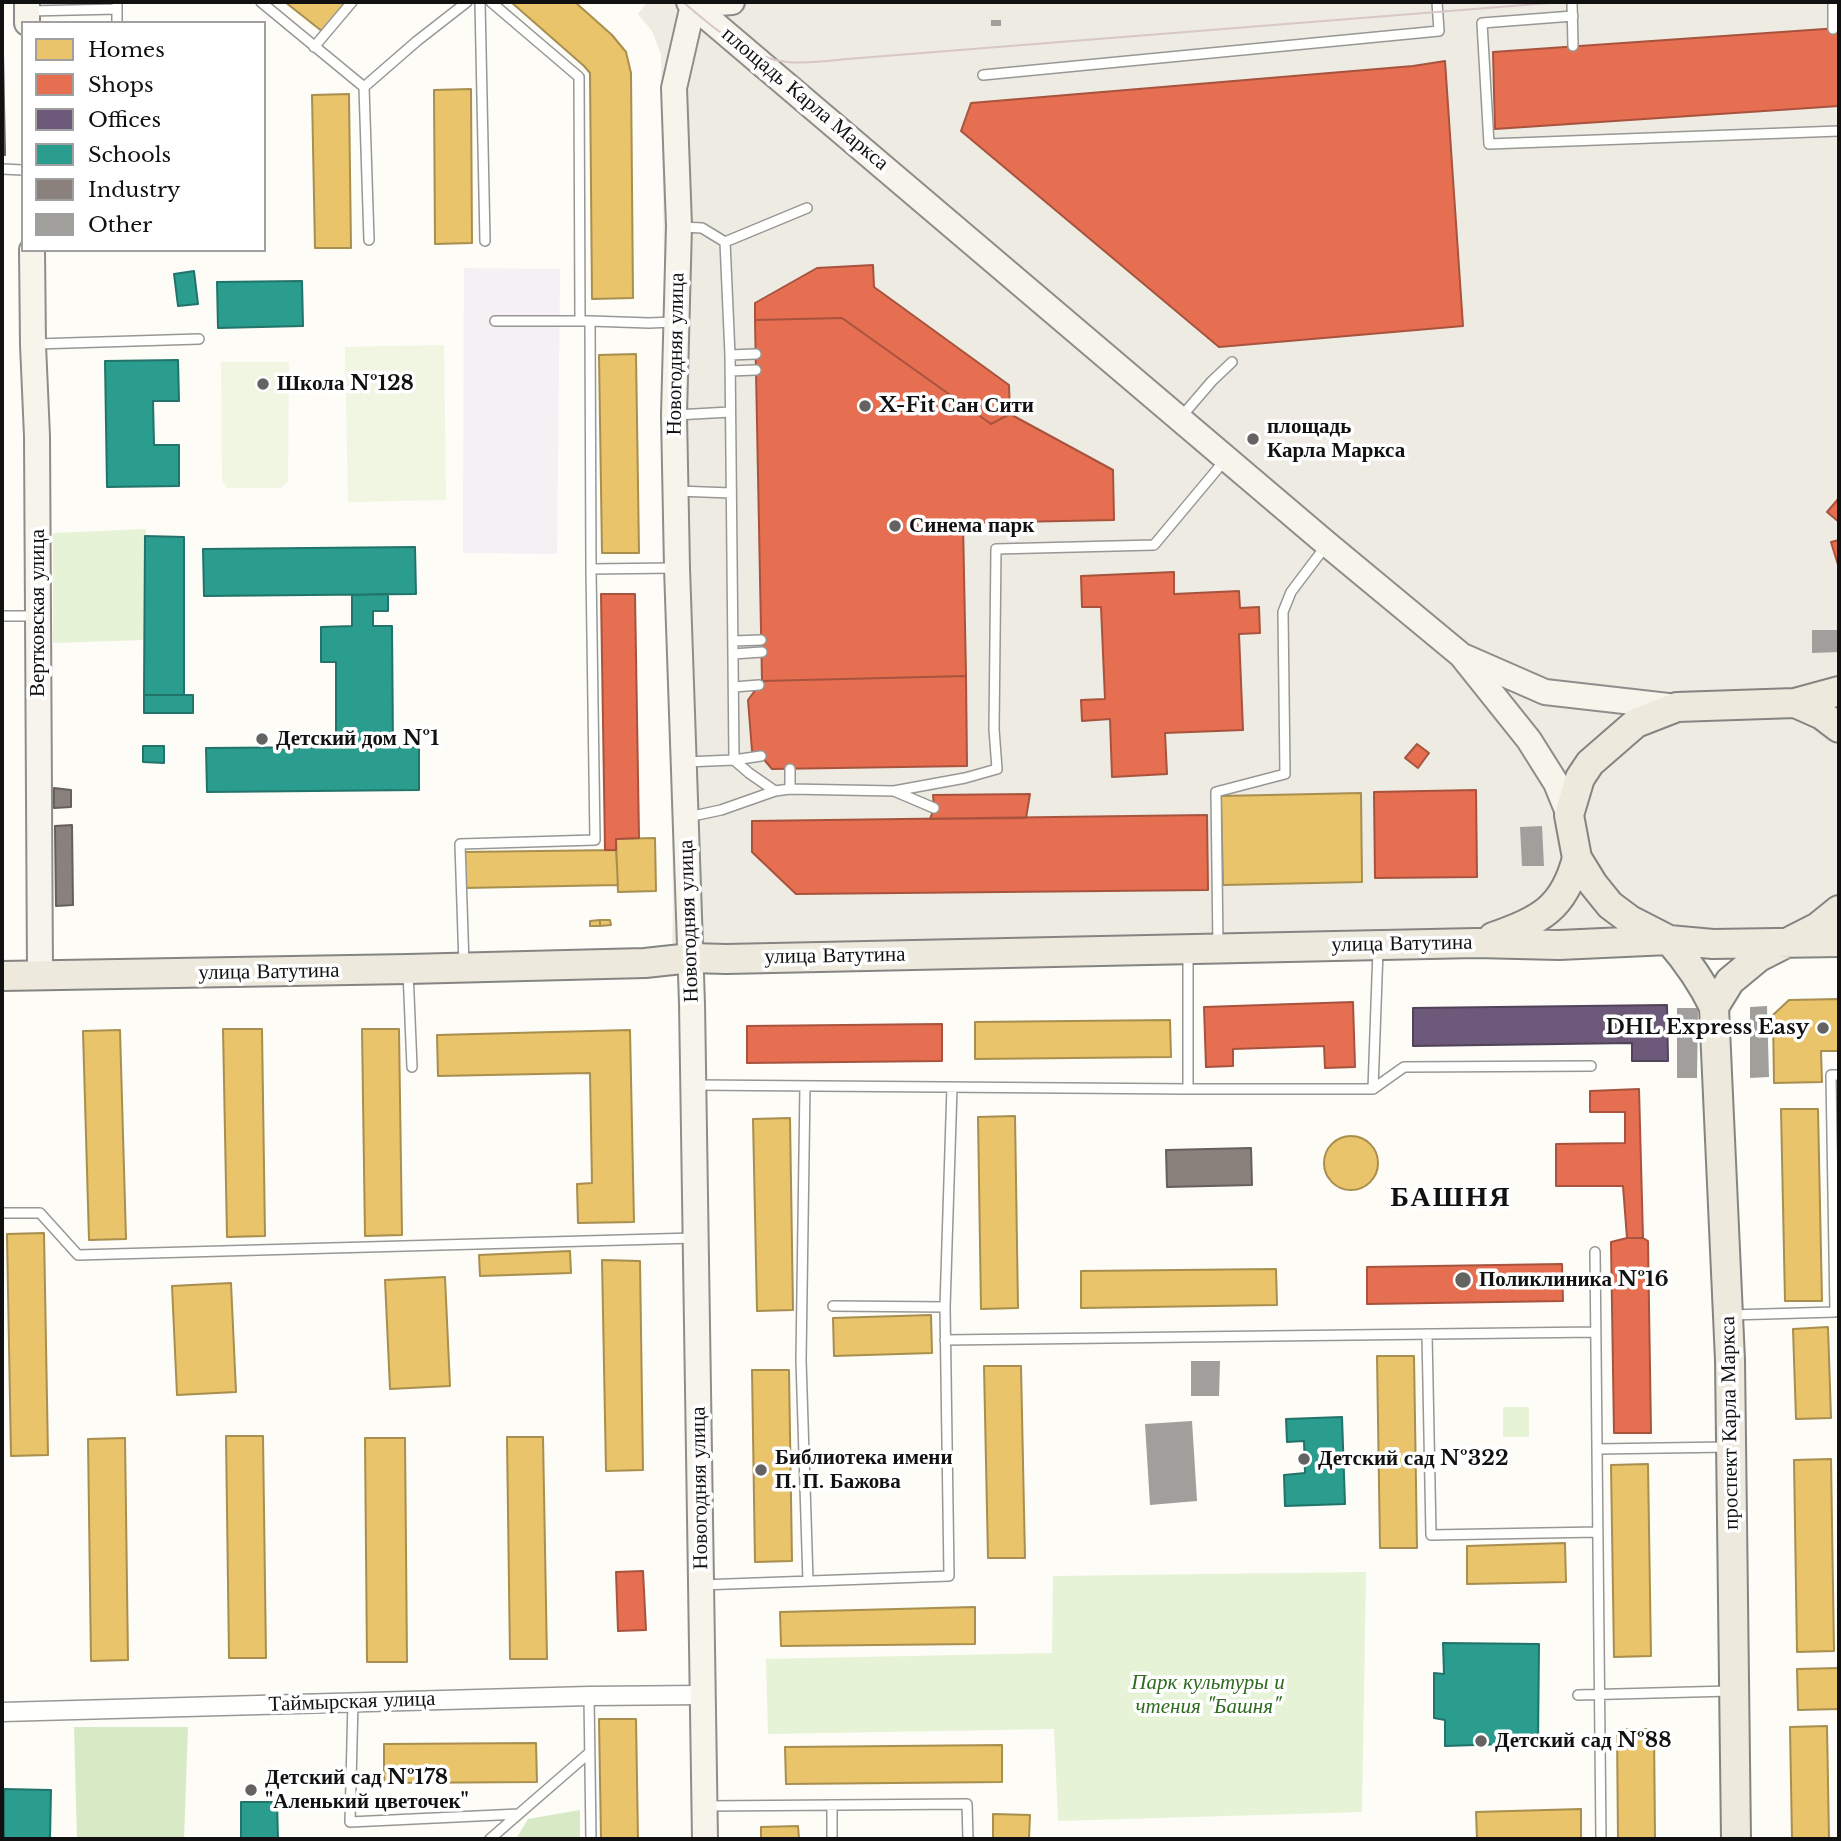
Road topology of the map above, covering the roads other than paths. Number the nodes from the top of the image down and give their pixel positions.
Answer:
1 (261, 2) edge
2 (352, 2) edge
3 (467, 2) edge
4 (480, 2) edge
5 (491, 2) edge
6 (732, 2) edge
7 (1437, 2) edge
8 (1572, 2) edge
9 (1833, 2) edge
10 (691, 3) edge
11 (117, 5) edge
12 (27, 12) edge
13 (1573, 16) junction
14 (1833, 29) dead end
15 (1573, 46) dead end
16 (314, 47) junction
17 (984, 75) dead end
18 (364, 87) junction
19 (1839, 131) edge
20 (2, 169) edge
21 (21, 170) edge
22 (807, 208) dead end
23 (679, 226) junction
24 (369, 240) dead end
25 (485, 241) dead end
26 (726, 242) junction
27 (32, 252) edge
28 (495, 321) dead end
29 (585, 321) junction
30 (676, 322) junction
31 (199, 339) dead end
32 (33, 345) junction
33 (756, 354) dead end
34 (730, 355) junction
35 (1232, 362) dead end
36 (756, 370) dead end
37 (730, 372) junction
38 (730, 412) junction
39 (674, 415) junction
40 (1180, 418) junction
41 (1227, 458) junction
42 (675, 491) junction
43 (732, 493) junction
44 (1327, 544) junction
45 (677, 568) junction
46 (591, 569) junction
47 (37, 615) junction
48 (2, 616) edge
49 (761, 640) dead end
50 (733, 641) junction
51 (762, 652) dead end
52 (733, 654) junction
53 (1461, 655) junction
54 (759, 685) dead end
55 (734, 687) junction
56 (1839, 691) edge
57 (1796, 702) junction
58 (1677, 707) junction
59 (1839, 728) edge
60 (761, 756) dead end
61 (734, 760) junction
62 (683, 762) junction
63 (790, 769) dead end
64 (790, 789) junction
65 (775, 790) junction
66 (894, 791) junction
67 (933, 808) dead end
68 (1569, 815) junction
69 (686, 817) junction
70 (1577, 858) junction
71 (1839, 910) edge
72 (1669, 940) junction
73 (1839, 942) edge
74 (1476, 943) junction
75 (1786, 943) junction
76 (1378, 944) junction
77 (1218, 947) junction
78 (1188, 948) junction
79 (691, 958) junction
80 (464, 968) junction
81 (408, 970) junction
82 (40, 975) junction
83 (2, 976) edge
84 (1714, 1007) junction
85 (1591, 1066) dead end
86 (412, 1067) dead end
87 (1839, 1075) edge
88 (694, 1085) junction
89 (805, 1086) junction
90 (952, 1087) junction
91 (1373, 1088) junction
92 (1188, 1089) junction
93 (2, 1213) edge
94 (696, 1238) junction
95 (1595, 1252) dead end
96 (833, 1306) dead end
97 (945, 1307) junction
98 (1728, 1315) junction
99 (1596, 1332) junction
100 (1427, 1334) junction
101 (945, 1340) junction
102 (1732, 1447) junction
103 (1597, 1449) junction
104 (1598, 1532) junction
105 (808, 1581) junction
106 (701, 1585) junction
107 (1735, 1691) junction
108 (703, 1695) junction
109 (1578, 1695) dead end
110 (1600, 1695) junction
111 (589, 1696) junction
112 (353, 1702) junction
113 (2, 1713) edge
114 (589, 1753) junction
115 (832, 1805) junction
116 (705, 1806) junction
117 (519, 1814) junction
118 (490, 1839) edge
119 (591, 1839) edge
120 (705, 1839) edge
121 (832, 1839) edge
122 (968, 1839) edge
123 (1601, 1839) edge
124 (1737, 1839) edge

1 - 16 lane
2 - 16 lane
3 - 18 lane
4 - 25 lane
5 - 29 lane
6 - 10 street
7 - 17 lane
8 - 13 lane
9 - 14 lane
10 - 23 street, Новогодняя улица
10 - 40 street, площадь Карла Маркса
11 - 12 lane
13 - 15 lane
13 - 19 lane
16 - 18 lane
18 - 24 lane
20 - 21 lane
22 - 26 lane
23 - 26 lane
23 - 30 street, Новогодняя улица
26 - 34 lane
27 - 32 street, Вертковская улица
28 - 29 lane
29 - 30 lane
29 - 46 lane
30 - 39 street, Новогодняя улица
31 - 32 lane
32 - 47 street, Вертковская улица
33 - 34 lane
34 - 37 lane
35 - 40 lane
36 - 37 lane
37 - 38 lane
38 - 39 lane
38 - 43 lane
39 - 42 street, Новогодняя улица
40 - 41 street, площадь Карла Маркса
41 - 44 street, площадь Карла Маркса
41 - 66 lane
42 - 43 lane
42 - 45 street, Новогодняя улица
43 - 50 lane
44 - 53 street, площадь Карла Маркса
44 - 77 lane
45 - 46 lane
45 - 62 street, Новогодняя улица
46 - 80 lane
47 - 48 lane
47 - 82 street, Вертковская улица
49 - 50 lane
50 - 52 lane
51 - 52 lane
52 - 55 lane
53 - 58 street, площадь Карла Маркса
53 - 68 street, площадь Карла Маркса
54 - 55 lane
55 - 61 lane
56 - 57 main road, площадь Карла Маркса
57 - 58 main road, площадь Карла Маркса
57 - 59 main road
58 - 68 main road, площадь Карла Маркса
60 - 61 lane
61 - 62 lane
61 - 65 lane
62 - 69 street, Новогодняя улица
63 - 64 lane
64 - 65 lane
64 - 66 lane
65 - 69 lane
66 - 67 lane
68 - 70 main road, площадь Карла Маркса
69 - 79 street, Новогодняя улица
70 - 72 main road, площадь Карла Маркса
70 - 74 main road
71 - 75 main road, площадь Карла Маркса
72 - 74 main road, улица Ватутина
72 - 75 main road, площадь Карла Маркса
72 - 84 main road, площадь Карла Маркса
73 - 75 main road
74 - 76 main road, улица Ватутина
75 - 84 main road, площадь Карла Маркса
76 - 77 main road, улица Ватутина
76 - 91 lane
77 - 78 main road, улица Ватутина
78 - 79 main road, улица Ватутина
78 - 92 lane
79 - 80 main road, улица Ватутина
79 - 88 street, Новогодняя улица
80 - 81 main road, улица Ватутина
81 - 82 main road, улица Ватутина
81 - 86 lane
82 - 83 main road, улица Ватутина
84 - 98 main road, проспект Карла Маркса
85 - 91 lane
87 - 98 lane
88 - 89 lane
88 - 94 street, Новогодняя улица
89 - 90 lane
89 - 105 lane
90 - 92 lane
90 - 97 lane
91 - 92 lane
93 - 94 lane
94 - 106 street, Новогодняя улица
95 - 99 lane
96 - 97 lane
97 - 101 lane
98 - 102 main road, проспект Карла Маркса
99 - 100 lane
99 - 103 lane
100 - 101 lane
100 - 104 lane
101 - 105 lane
102 - 103 lane
102 - 107 main road, проспект Карла Маркса
103 - 104 lane
104 - 110 lane
105 - 106 lane
106 - 108 street, Новогодняя улица
107 - 110 lane
107 - 124 main road, проспект Карла Маркса
108 - 111 street, Таймырская улица
108 - 116 street, Новогодняя улица
109 - 110 lane
110 - 123 lane
111 - 112 street, Таймырская улица
111 - 114 lane
112 - 113 street, Таймырская улица
112 - 117 lane
114 - 117 lane
114 - 119 lane
115 - 116 lane
115 - 121 lane
115 - 122 lane
116 - 120 street, Новогодняя улица
117 - 118 lane

